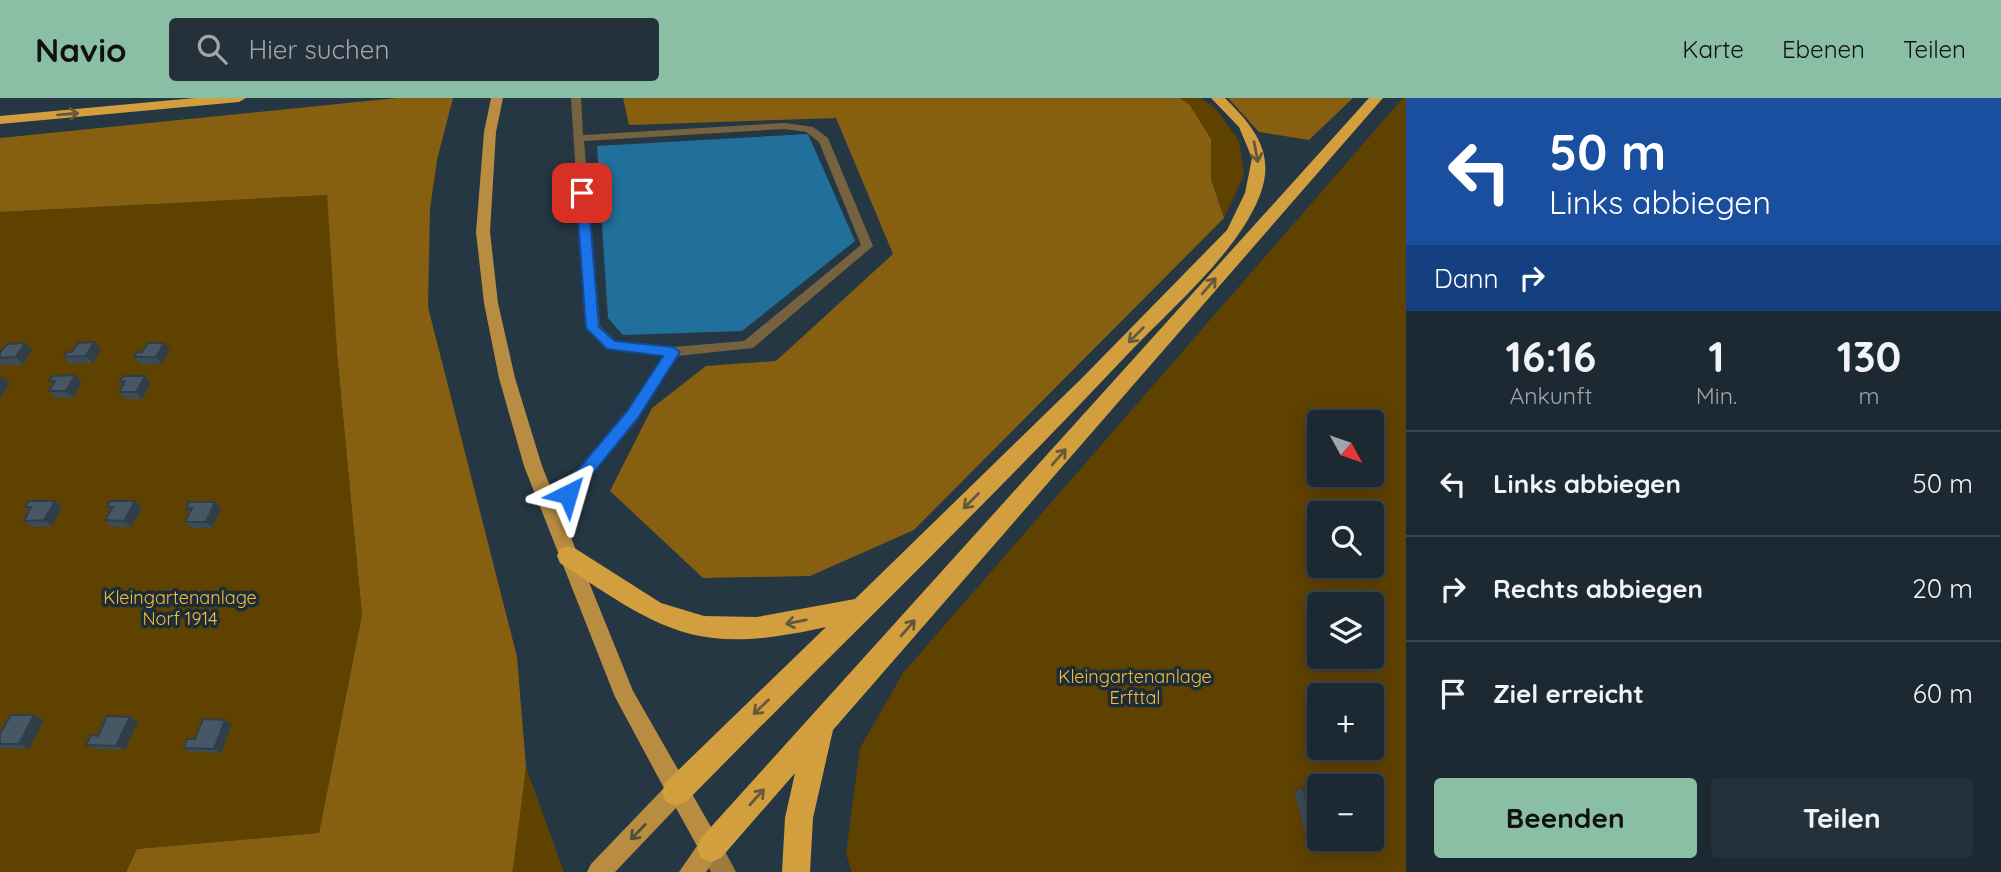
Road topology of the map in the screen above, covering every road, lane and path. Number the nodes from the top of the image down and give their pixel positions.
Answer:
1 (239, 98) edge
2 (576, 98) edge
3 (1218, 98) edge
4 (1376, 98) edge
5 (495, 104) edge
6 (0, 120) edge
7 (578, 138) junction
8 (673, 352) junction
9 (551, 513) junction
10 (568, 556) junction
11 (863, 608) junction
12 (822, 726) junction
13 (676, 792) junction
14 (711, 848) junction
15 (599, 872) edge
16 (691, 872) edge
17 (724, 872) edge
18 (796, 872) edge

6 -> 1 highway
2 - 7 lane
3 -> 11 highway
12 -> 4 highway
5 - 9 main road
7 - 8 lane
7 - 8 lane
8 - 9 lane
9 - 10 main road
11 -> 10 highway
10 - 13 main road
11 -> 13 highway
14 -> 12 highway
12 - 18 highway
13 - 14 main road
13 -> 15 main road
14 - 16 main road
14 - 17 main road

